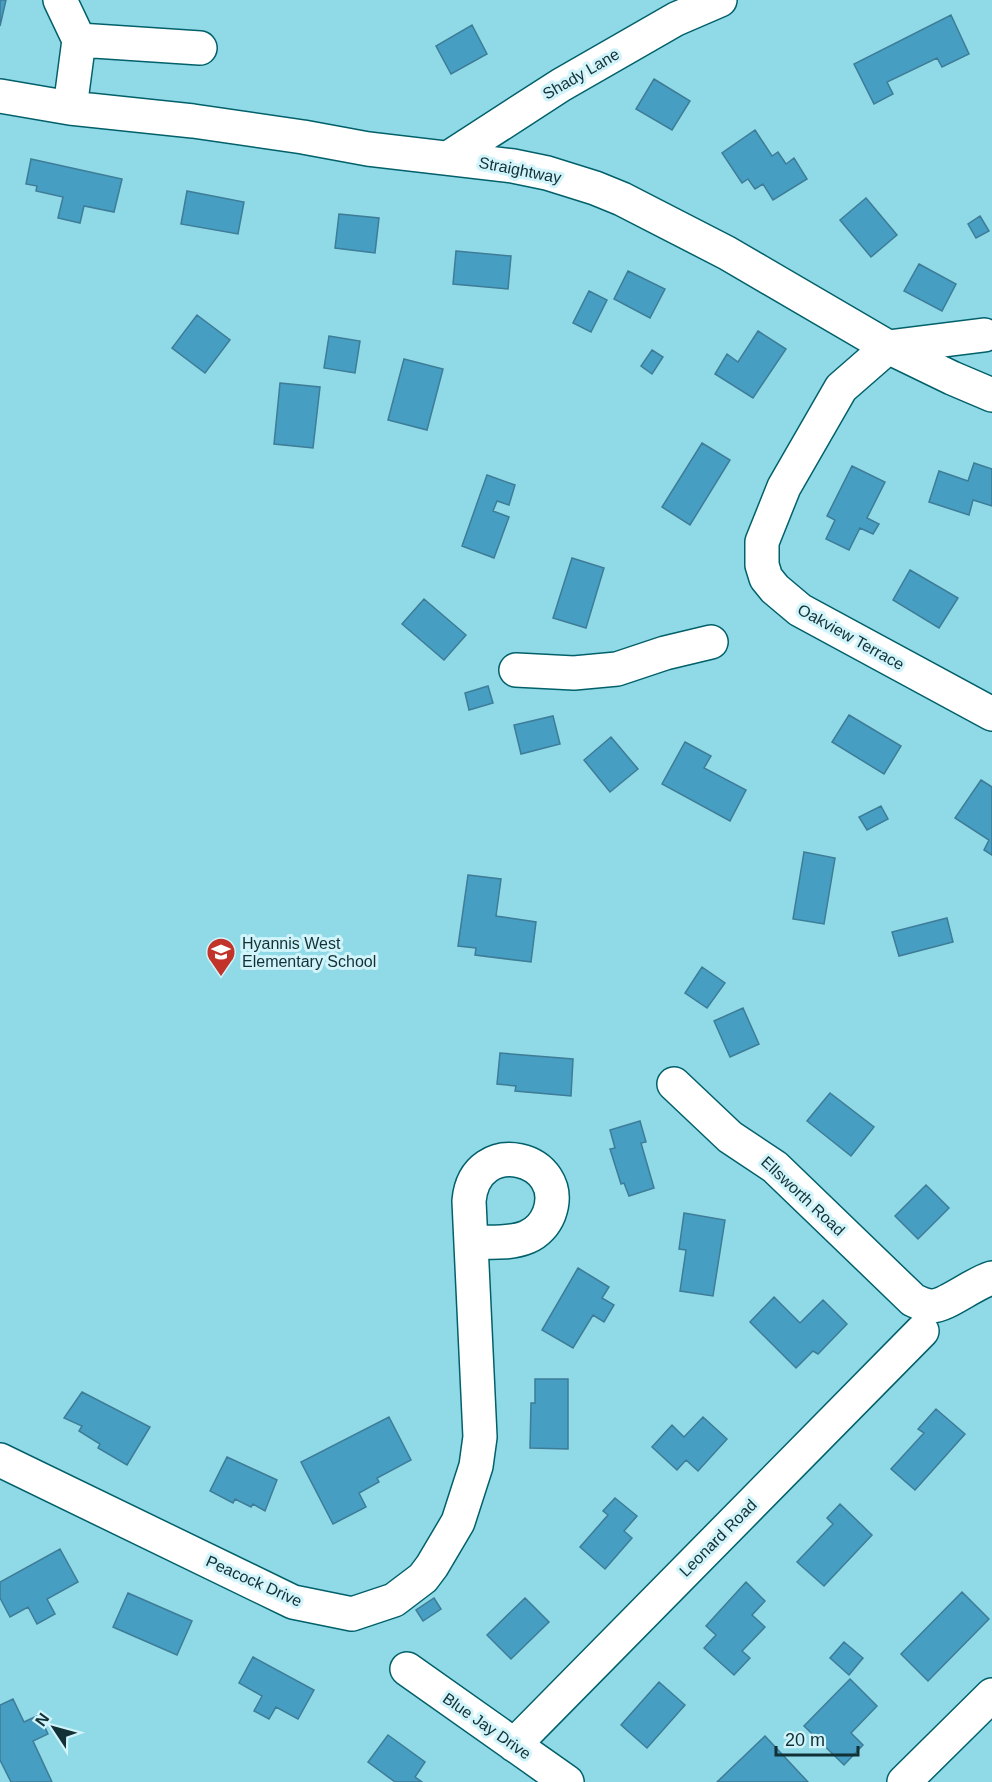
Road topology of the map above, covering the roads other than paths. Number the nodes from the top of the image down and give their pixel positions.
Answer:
1 (60, 0) edge
2 (720, 0) edge
3 (79, 39) junction
4 (200, 48) dead end
5 (0, 96) edge
6 (70, 108) junction
7 (448, 158) junction
8 (984, 334) dead end
9 (888, 347) junction
10 (992, 395) edge
11 (711, 642) dead end
12 (516, 670) dead end
13 (992, 714) edge
14 (674, 1084) dead end
15 (472, 1242) dead end
16 (992, 1278) edge
17 (927, 1319) junction
18 (0, 1460) edge
19 (407, 1669) dead end
20 (992, 1695) edge
21 (514, 1745) junction
22 (567, 1782) edge
23 (904, 1782) edge

1 - 3 street
2 - 7 street, Shady Lane
3 - 4 street
3 - 6 street
5 - 6 street, Straightway
6 - 7 street, Straightway
7 - 9 street, Straightway
8 - 9 street
9 - 10 street, Straightway
9 - 13 street, Oakview Terrace
11 - 12 street
14 - 17 street, Ellsworth Road
15 - 18 street, Peacock Drive
16 - 17 street
17 - 21 street, Leonard Road
19 - 21 street, Blue Jay Drive
20 - 23 street
21 - 22 street, Blue Jay Drive

